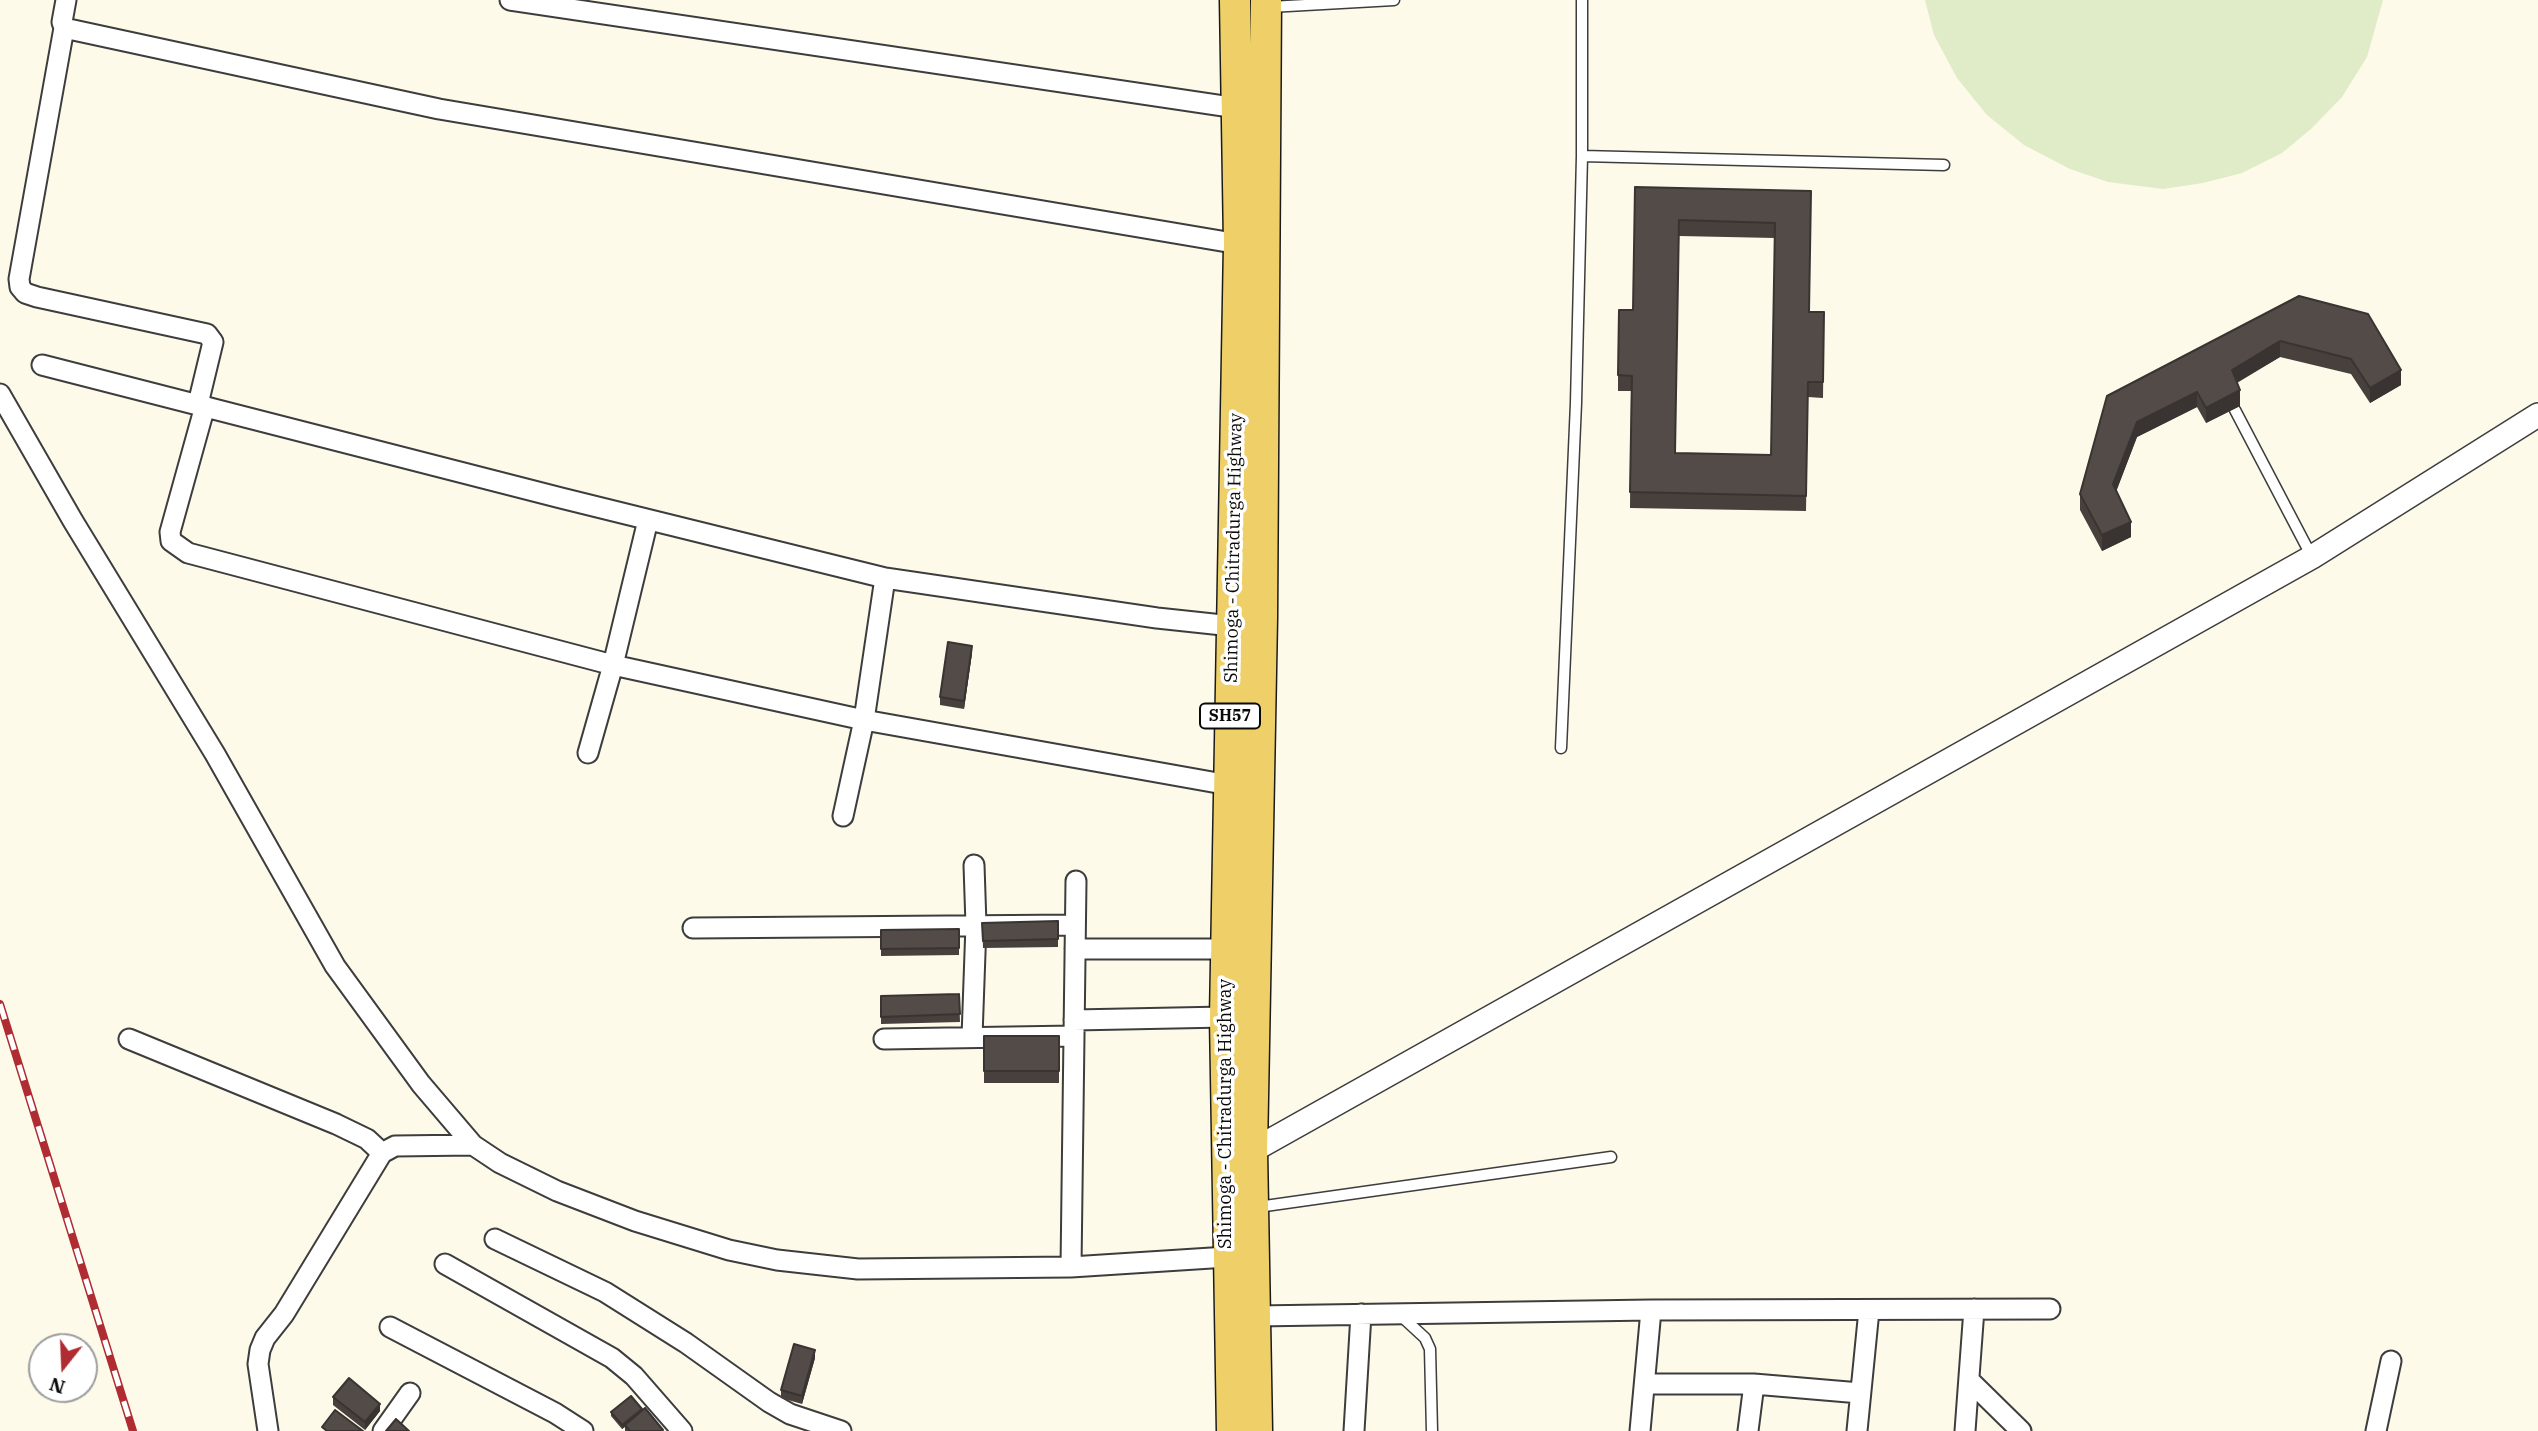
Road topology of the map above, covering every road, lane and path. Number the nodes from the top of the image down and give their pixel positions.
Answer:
1 (66, 0) edge
2 (510, 0) edge
3 (1235, 0) edge
4 (1394, 0) edge
5 (1582, 0) edge
6 (1266, 4) edge
7 (64, 28) junction
8 (1237, 108) junction
9 (1583, 156) junction
10 (1944, 166) dead end
11 (1240, 244) junction
12 (42, 365) dead end
13 (0, 394) edge
14 (201, 405) junction
15 (2235, 410) edge
16 (2538, 415) edge
17 (648, 520) junction
18 (2312, 557) junction
19 (885, 578) junction
20 (1232, 626) junction
21 (613, 665) junction
22 (864, 720) junction
23 (1561, 748) dead end
24 (588, 753) dead end
25 (1229, 785) junction
26 (843, 816) dead end
27 (974, 865) dead end
28 (1076, 881) dead end
29 (976, 925) junction
30 (1075, 925) junction
31 (693, 928) dead end
32 (1075, 949) junction
33 (1226, 949) junction
34 (1224, 1017) junction
35 (1074, 1028) junction
36 (972, 1037) junction
37 (129, 1039) dead end
38 (884, 1039) dead end
39 (473, 1145) junction
40 (1252, 1150) junction
41 (382, 1153) junction
42 (1611, 1157) dead end
43 (1227, 1165) junction
44 (1254, 1208) junction
45 (495, 1239) dead end
46 (1227, 1256) junction
47 (445, 1264) dead end
48 (1071, 1267) junction
49 (1974, 1309) junction
50 (1651, 1310) junction
51 (1869, 1310) junction
52 (2050, 1310) dead end
53 (1361, 1314) junction
54 (1399, 1314) junction
55 (1256, 1316) junction
56 (390, 1327) dead end
57 (2391, 1361) dead end
58 (1969, 1380) junction
59 (1645, 1384) junction
60 (1754, 1384) junction
61 (1860, 1392) junction
62 (410, 1393) dead end
63 (268, 1431) edge
64 (383, 1431) edge
65 (583, 1431) edge
66 (682, 1431) edge
67 (841, 1431) edge
68 (1232, 1431) edge
69 (1257, 1431) edge
70 (1354, 1431) edge
71 (1432, 1431) edge
72 (1640, 1431) edge
73 (1748, 1431) edge
74 (1857, 1431) edge
75 (1965, 1431) edge
76 (2021, 1431) edge
77 (2376, 1431) edge

1 - 7 street
2 - 8 street
3 - 8 main road, Shimoga - Chitradurga Highway / SH57
4 - 6 lane
5 - 9 lane
6 - 40 main road, Shimoga - Chitradurga Highway / SH57
7 - 11 street
7 - 14 street
8 - 11 main road, Shimoga - Chitradurga Highway / SH57
9 - 10 lane
9 - 23 lane
11 - 20 main road, Shimoga - Chitradurga Highway / SH57
12 - 14 street
13 - 39 street
14 - 17 street
14 - 21 street
15 - 18 lane
16 - 18 street
17 - 19 street
17 - 21 street
18 - 40 street
19 - 20 street
19 - 22 street
20 - 25 main road, Shimoga - Chitradurga Highway / SH57
21 - 22 street
21 - 24 street
22 - 25 street
22 - 26 street
25 - 33 main road, Shimoga - Chitradurga Highway / SH57
27 - 29 street
28 - 30 street
29 - 30 street
29 - 31 street
29 - 36 street
30 - 32 street
32 - 33 street
32 - 35 street
33 - 34 main road, Shimoga - Chitradurga Highway / SH57
34 - 35 street
34 - 43 main road, Shimoga - Chitradurga Highway / SH57
35 - 36 street
35 - 48 street
36 - 38 street
37 - 41 street
39 - 41 street
39 - 48 street
40 - 43 street
40 - 44 main road, Shimoga - Chitradurga Highway / SH57
41 - 63 street
42 - 44 lane
43 - 46 main road, Shimoga - Chitradurga Highway / SH57
44 - 55 main road, Shimoga - Chitradurga Highway / SH57
45 - 67 street
46 - 48 street
46 - 68 main road, Shimoga - Chitradurga Highway / SH57
47 - 66 street
49 - 51 street
49 - 52 street
49 - 58 street
50 - 51 street
50 - 54 street
50 - 59 street
51 - 61 street
53 - 54 street
53 - 55 street
53 - 70 street
54 - 71 lane
55 - 69 main road, Shimoga - Chitradurga Highway / SH57
56 - 65 street
57 - 77 street
58 - 75 street
58 - 76 street
59 - 60 street
59 - 72 street
60 - 61 street
60 - 73 street
61 - 74 street
62 - 64 street

